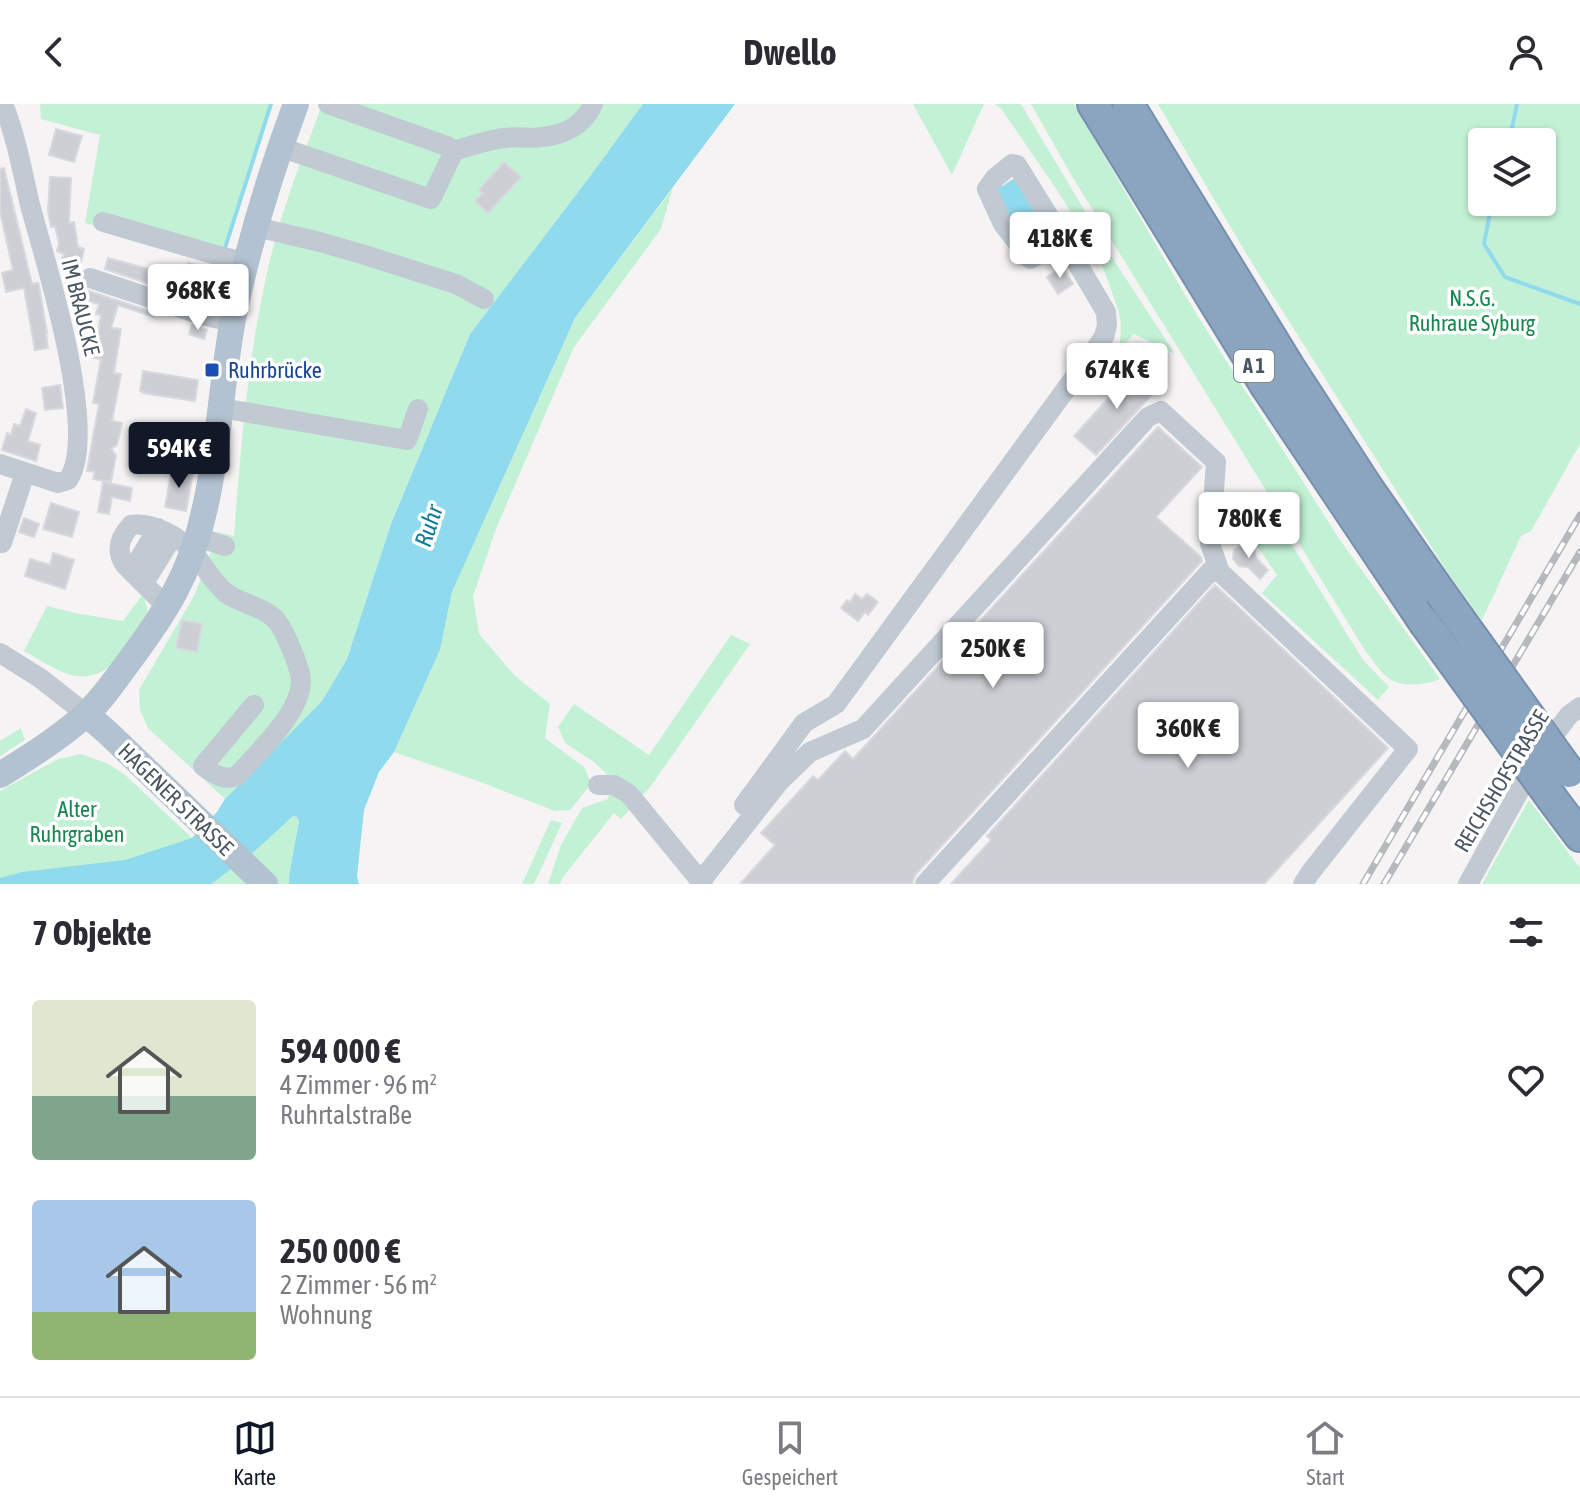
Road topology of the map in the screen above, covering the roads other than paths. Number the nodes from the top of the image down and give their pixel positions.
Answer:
1 (3, 104) edge
2 (296, 104) edge
3 (328, 104) edge
4 (593, 104) edge
5 (1093, 104) edge
6 (1128, 104) edge
7 (280, 147) junction
8 (454, 151) junction
9 (103, 222) dead end
10 (256, 227) junction
11 (1064, 241) junction
12 (246, 262) junction
13 (90, 278) dead end
14 (484, 299) dead end
15 (233, 322) junction
16 (221, 408) junction
17 (418, 409) dead end
18 (0, 464) edge
19 (25, 473) junction
20 (177, 537) junction
21 (2, 543) edge
22 (225, 546) dead end
23 (1217, 564) junction
24 (138, 577) junction
25 (167, 607) junction
26 (0, 653) edge
27 (254, 705) dead end
28 (1580, 707) edge
29 (86, 714) junction
30 (0, 775) edge
31 (1574, 779) edge
32 (598, 785) dead end
33 (1580, 836) edge
34 (716, 862) junction
35 (702, 883) edge
36 (265, 884) edge
37 (925, 884) edge
38 (1303, 884) edge
39 (1468, 884) edge

1 - 19 street, IM BRAUCKE
2 - 7 main road
3 - 8 street
4 - 8 street
5 - 33 highway, A 1, bridge
6 - 31 highway, A 1, bridge
7 - 8 street
7 - 10 main road
9 - 12 street
10 - 12 main road
10 - 14 street
11 - 11 street
11 - 34 street
12 - 15 main road
13 - 15 street
15 - 16 main road
16 - 17 street
16 - 20 main road
18 - 19 street, IM BRAUCKE
19 - 21 street
20 - 22 street
20 - 24 street
20 - 24 street
20 - 25 main road
20 - 27 street
23 - 34 street
23 - 37 street
23 - 38 street
24 - 25 street
25 - 29 main road
26 - 29 street
28 - 39 street, REICHSHOFSTRASSE
29 - 30 main road
29 - 36 main road, HAGENER STRASSE
32 - 35 street
34 - 35 street

